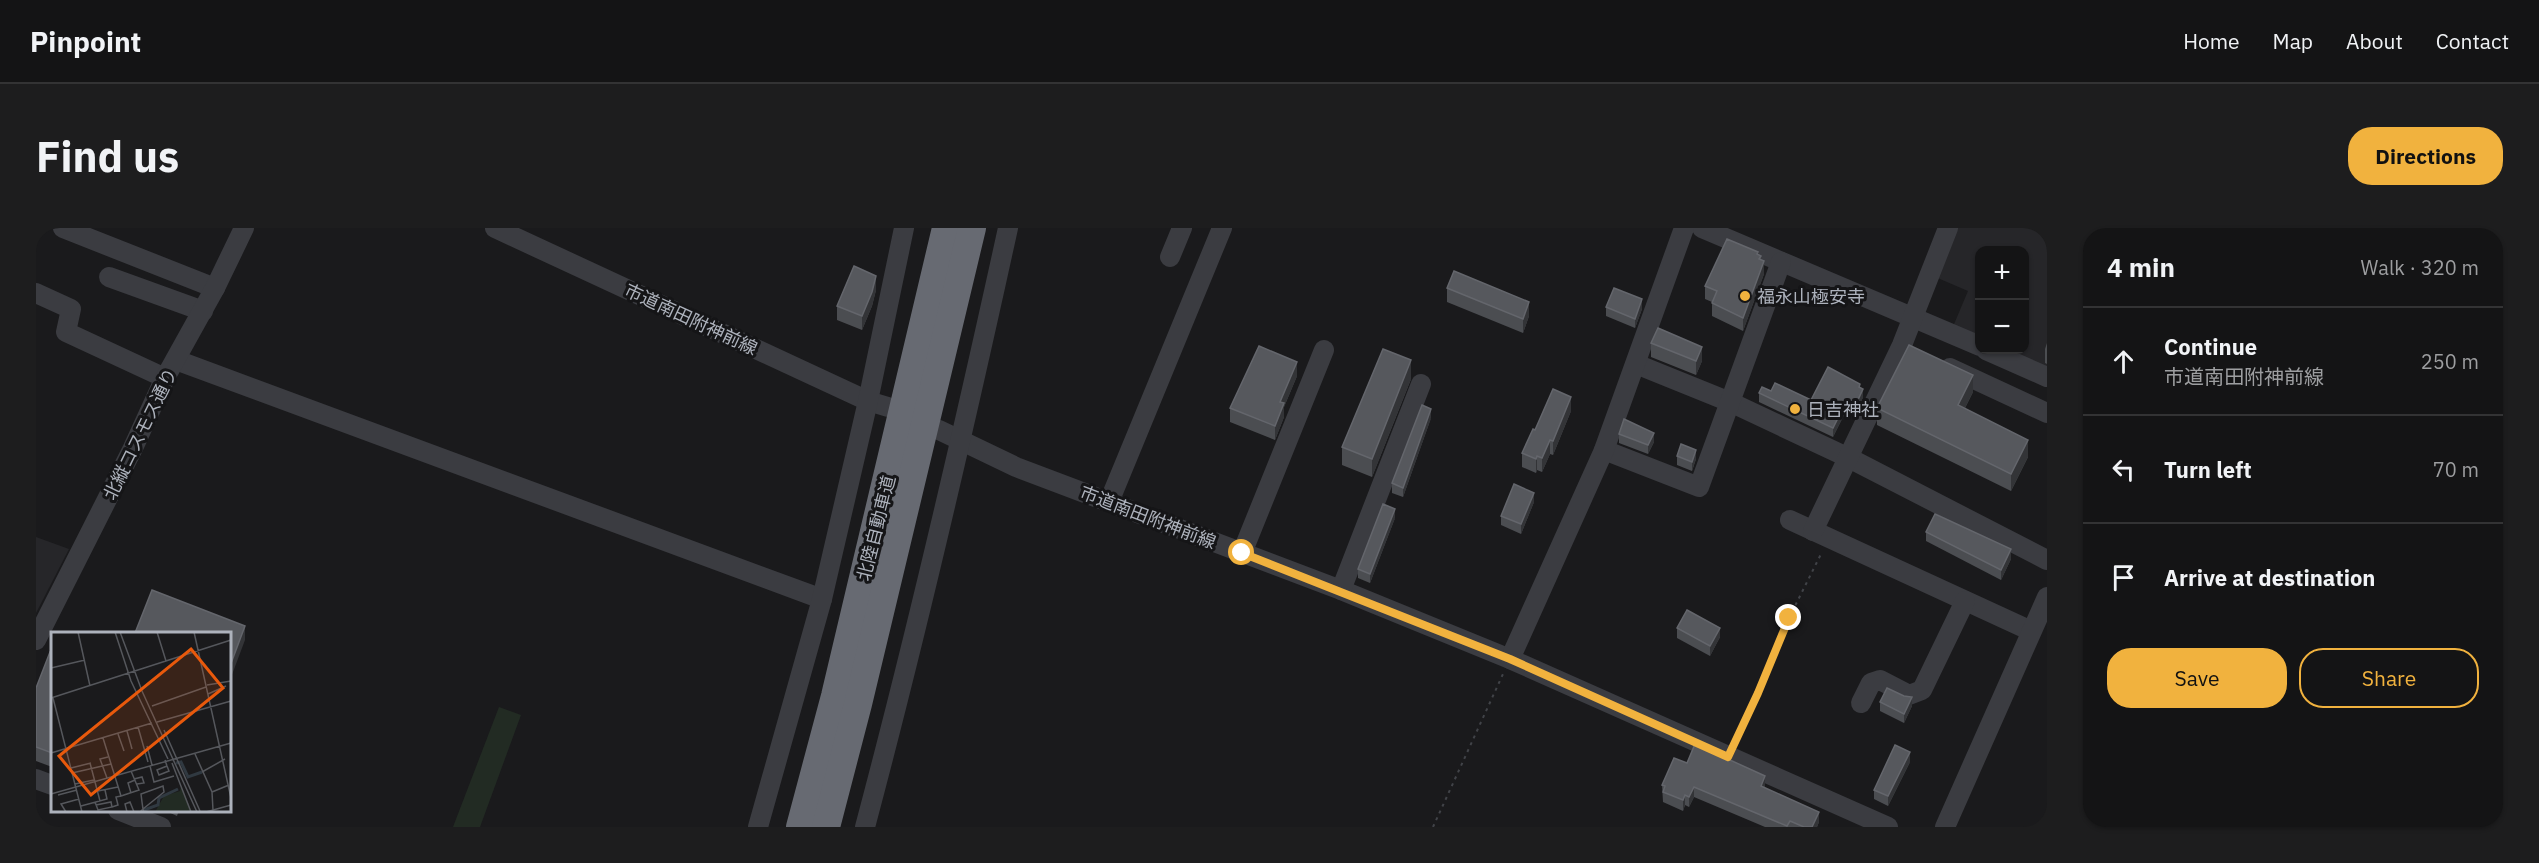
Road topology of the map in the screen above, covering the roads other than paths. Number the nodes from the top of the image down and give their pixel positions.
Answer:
1 (63, 228) edge
2 (244, 228) edge
3 (495, 228) edge
4 (904, 228) edge
5 (946, 228) edge
6 (972, 228) edge
7 (1008, 228) edge
8 (1182, 228) edge
9 (1221, 228) edge
10 (1684, 228) edge
11 (1702, 228) edge
12 (1948, 228) edge
13 (1170, 257) dead end
14 (1780, 262) junction
15 (109, 277) dead end
16 (215, 288) junction
17 (36, 292) edge
18 (202, 311) junction
19 (1912, 316) junction
20 (1975, 344) edge
21 (1902, 345) junction
22 (1324, 350) dead end
23 (1995, 354) edge
24 (176, 360) junction
25 (1636, 364) junction
26 (2047, 377) edge
27 (165, 378) junction
28 (1421, 384) dead end
29 (868, 401) junction
30 (1730, 402) junction
31 (888, 407) dead end
32 (2047, 413) edge
33 (939, 430) dead end
34 (962, 441) junction
35 (1604, 450) junction
36 (1849, 458) junction
37 (1109, 502) junction
38 (1790, 520) dead end
39 (1821, 534) junction
40 (1242, 553) junction
41 (2047, 560) edge
42 (1341, 590) junction
43 (2047, 597) edge
44 (822, 599) junction
45 (1965, 601) junction
46 (2031, 631) junction
47 (36, 640) edge
48 (1510, 659) junction
49 (1861, 703) dead end
50 (36, 779) edge
51 (51, 785) edge
52 (123, 812) edge
53 (161, 827) edge
54 (758, 827) edge
55 (800, 827) edge
56 (826, 827) edge
57 (865, 827) edge
58 (1888, 827) edge
59 (1944, 827) edge

1 - 16 street
2 - 16 street, 北縦コスモス通り
3 - 29 street, 市道南田附神前線
4 - 29 street
5 - 55 highway, 北陸自動車道
6 - 56 highway, 北陸自動車道
7 - 34 street
8 - 13 street
9 - 37 street
10 - 25 street
11 - 14 street
12 - 19 street
14 - 19 street
14 - 30 street
15 - 18 street
16 - 18 street, 北縦コスモス通り
17 - 27 street
18 - 24 street, 北縦コスモス通り
19 - 20 street
19 - 21 street
21 - 32 street
21 - 36 street
22 - 40 street
23 - 26 street
24 - 27 street, 北縦コスモス通り
24 - 44 street
25 - 30 street
25 - 35 street
27 - 47 street, 北縦コスモス通り
28 - 42 street
29 - 31 street, 市道南田附神前線
29 - 44 street
30 - 35 street
30 - 36 street
33 - 34 street, 市道南田附神前線
34 - 37 street, 市道南田附神前線
34 - 57 street
35 - 48 street
36 - 39 street
36 - 41 street
37 - 40 street, 市道南田附神前線
38 - 39 street
39 - 45 street
40 - 42 street, 市道南田附神前線
42 - 48 street, 市道南田附神前線
43 - 46 street
44 - 54 street
45 - 46 street
45 - 49 street
46 - 59 street
48 - 58 street, 市道南田附神前線
50 - 51 street
52 - 53 street

